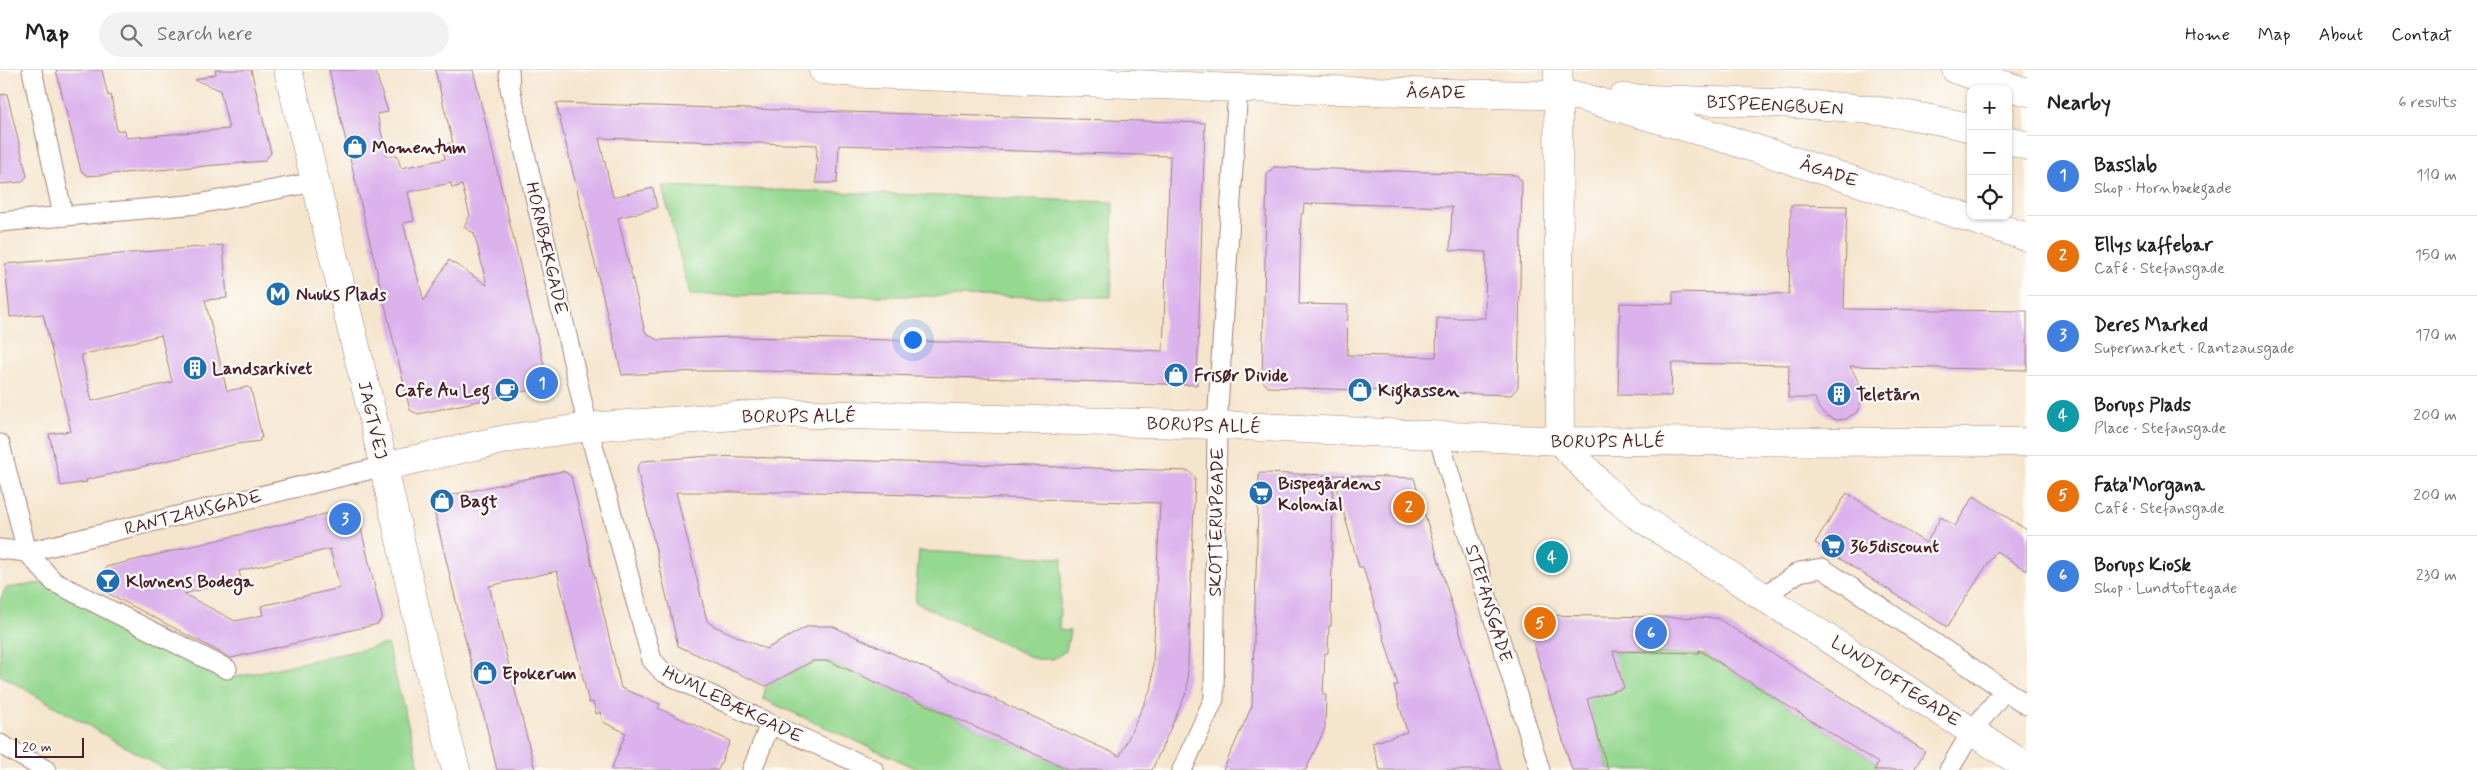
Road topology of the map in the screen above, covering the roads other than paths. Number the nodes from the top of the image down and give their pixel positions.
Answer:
1 (32, 70) edge
2 (288, 70) edge
3 (510, 70) edge
4 (823, 70) edge
5 (1956, 70) edge
6 (1564, 87) edge
7 (1238, 88) junction
8 (2027, 92) edge
9 (1967, 127) edge
10 (2012, 141) edge
11 (2027, 146) edge
12 (314, 182) junction
13 (63, 215) junction
14 (0, 222) edge
15 (2027, 236) edge
16 (1218, 425) junction
17 (588, 426) junction
18 (1438, 436) junction
19 (1560, 441) junction
20 (2027, 442) edge
21 (0, 444) edge
22 (385, 466) junction
23 (1, 550) edge
24 (27, 552) junction
25 (1764, 596) junction
26 (227, 669) dead end
27 (2005, 690) junction
28 (2027, 705) edge
29 (770, 724) junction
30 (1972, 731) junction
31 (0, 744) edge
32 (2027, 767) edge
33 (46, 770) edge
34 (456, 770) edge
35 (752, 770) edge
36 (874, 770) edge
37 (1182, 770) edge
38 (1540, 770) edge
39 (1949, 770) edge

1 - 13 street
2 - 12 street, JAGTVEJ
3 - 17 street, HORNBÆKGADE
4 - 7 street, ÅGADE
5 - 8 street
6 - 7 street, ÅGADE
6 - 9 street, BISPEENGBUEN
6 - 15 street, ÅGADE
6 - 19 street
7 - 16 street, SKOTTERUPGADE
10 - 11 street
12 - 13 street
12 - 22 street, JAGTVEJ
13 - 14 street
16 - 17 street, BORUPS ALLÉ
16 - 18 street, BORUPS ALLÉ
16 - 37 street, SKOTTERUPGADE
17 - 22 street, BORUPS ALLÉ
17 - 29 street, HUMLEBÆKGADE
18 - 19 street, BORUPS ALLÉ
18 - 38 street, STEFANSGADE
19 - 20 street, BORUPS ALLÉ
19 - 25 street, LUNDTOFTEGADE
21 - 24 street
22 - 24 street, RANTZAUSGADE
22 - 34 street, JAGTVEJ
23 - 24 street, RANTZAUSGADE
24 - 26 street
25 - 27 street
25 - 30 street, LUNDTOFTEGADE
27 - 28 street
27 - 30 street
29 - 35 street
29 - 36 street, HUMLEBÆKGADE
30 - 32 street, LUNDTOFTEGADE
30 - 39 street
31 - 33 street

